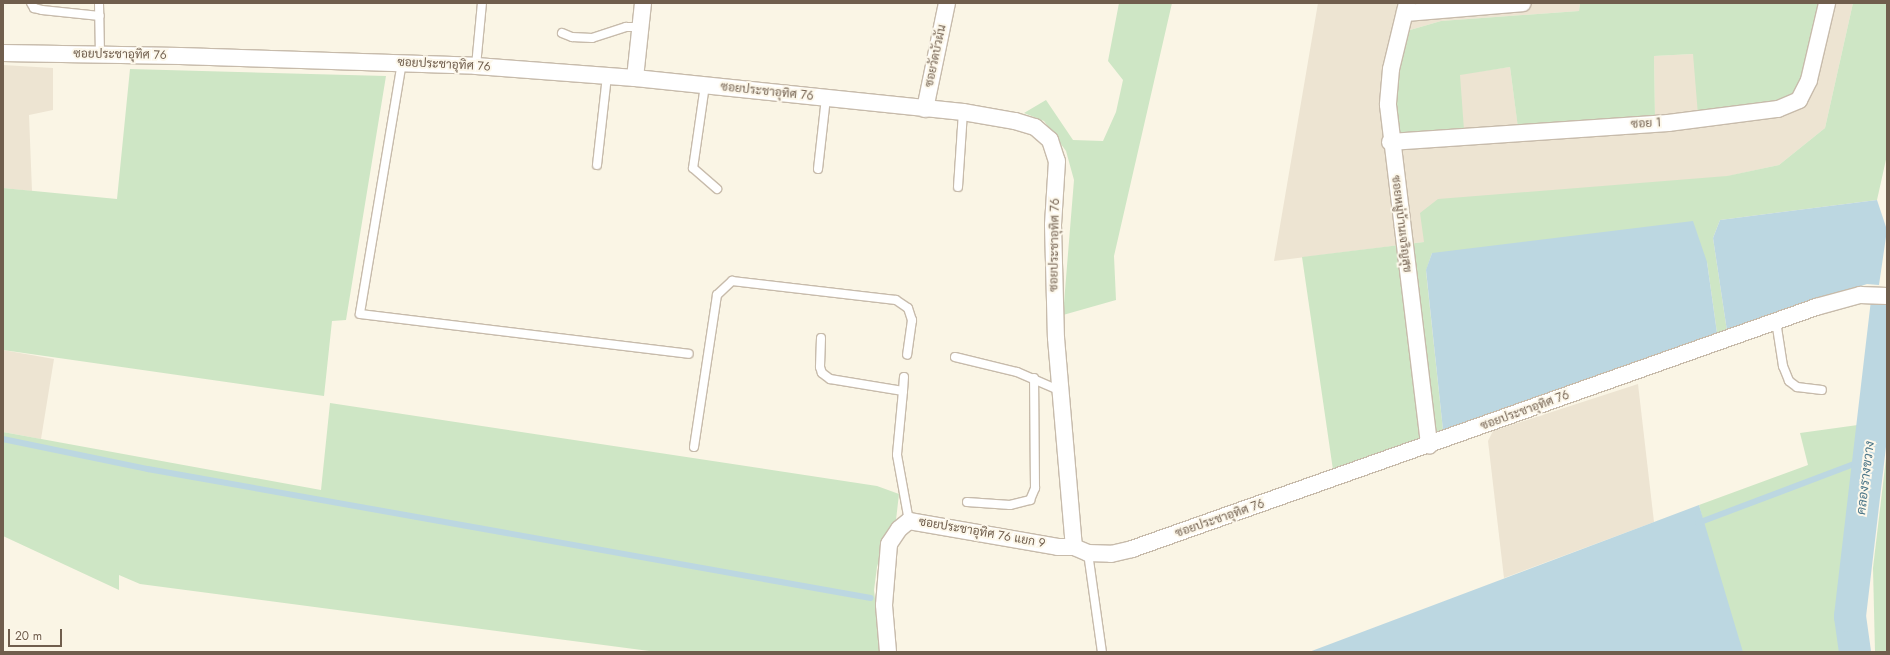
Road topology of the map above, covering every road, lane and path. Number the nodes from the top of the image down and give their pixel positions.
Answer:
1 (31, 3) edge
2 (99, 3) edge
3 (482, 3) edge
4 (644, 3) edge
5 (947, 3) edge
6 (1523, 3) edge
7 (1827, 3) edge
8 (1406, 8) edge
9 (100, 16) junction
10 (641, 27) junction
11 (562, 34) dead end
12 (3, 53) edge
13 (100, 55) junction
14 (402, 62) junction
15 (476, 66) junction
16 (607, 76) junction
17 (635, 78) junction
18 (705, 85) junction
19 (826, 98) junction
20 (925, 109) junction
21 (963, 112) junction
22 (1390, 142) junction
23 (597, 166) dead end
24 (818, 169) dead end
25 (958, 188) dead end
26 (717, 189) dead end
27 (1887, 296) edge
28 (1776, 322) junction
29 (821, 338) dead end
30 (689, 354) dead end
31 (907, 355) dead end
32 (955, 357) dead end
33 (904, 376) dead end
34 (1034, 378) junction
35 (1822, 390) dead end
36 (903, 391) junction
37 (1061, 392) junction
38 (1429, 446) junction
39 (694, 447) dead end
40 (967, 502) dead end
41 (909, 521) junction
42 (1074, 547) junction
43 (1088, 553) junction
44 (888, 652) edge
45 (1102, 652) edge

1 - 9 lane
2 - 9 lane
3 - 15 lane
4 - 10 street
5 - 20 street, ซอยวัดบัวผัน
6 - 8 street
7 - 22 street, ซอย 1
8 - 22 street, ซอยหมู่บ้านเจริญสุข
9 - 13 lane
10 - 11 lane
10 - 17 street
12 - 13 street, ซอยประชาอุทิศ 76
13 - 14 street, ซอยประชาอุทิศ 76
14 - 15 street, ซอยประชาอุทิศ 76
14 - 30 lane
15 - 16 street, ซอยประชาอุทิศ 76
16 - 17 street, ซอยประชาอุทิศ 76
16 - 23 lane
17 - 18 street, ซอยประชาอุทิศ 76
18 - 19 street, ซอยประชาอุทิศ 76
18 - 26 lane
19 - 20 street, ซอยประชาอุทิศ 76
19 - 24 lane
20 - 21 street, ซอยประชาอุทิศ 76
21 - 25 lane
21 - 37 street, ซอยประชาอุทิศ 76
22 - 38 street, ซอยหมู่บ้านเจริญสุข
27 - 28 street, ซอยประชาอุทิศ 76
28 - 35 lane
28 - 38 street, ซอยประชาอุทิศ 76
29 - 36 lane
31 - 39 lane
32 - 34 lane
33 - 36 lane
34 - 37 lane
34 - 40 lane
36 - 41 lane
37 - 42 street, ซอยประชาอุทิศ 76
38 - 43 street, ซอยประชาอุทิศ 76
41 - 42 street, ซอยประชาอุทิศ 76 แยก 9
41 - 44 street, ซอยประชาอุทิศ 76 แยก 9
42 - 43 street, ซอยประชาอุทิศ 76
43 - 45 lane

